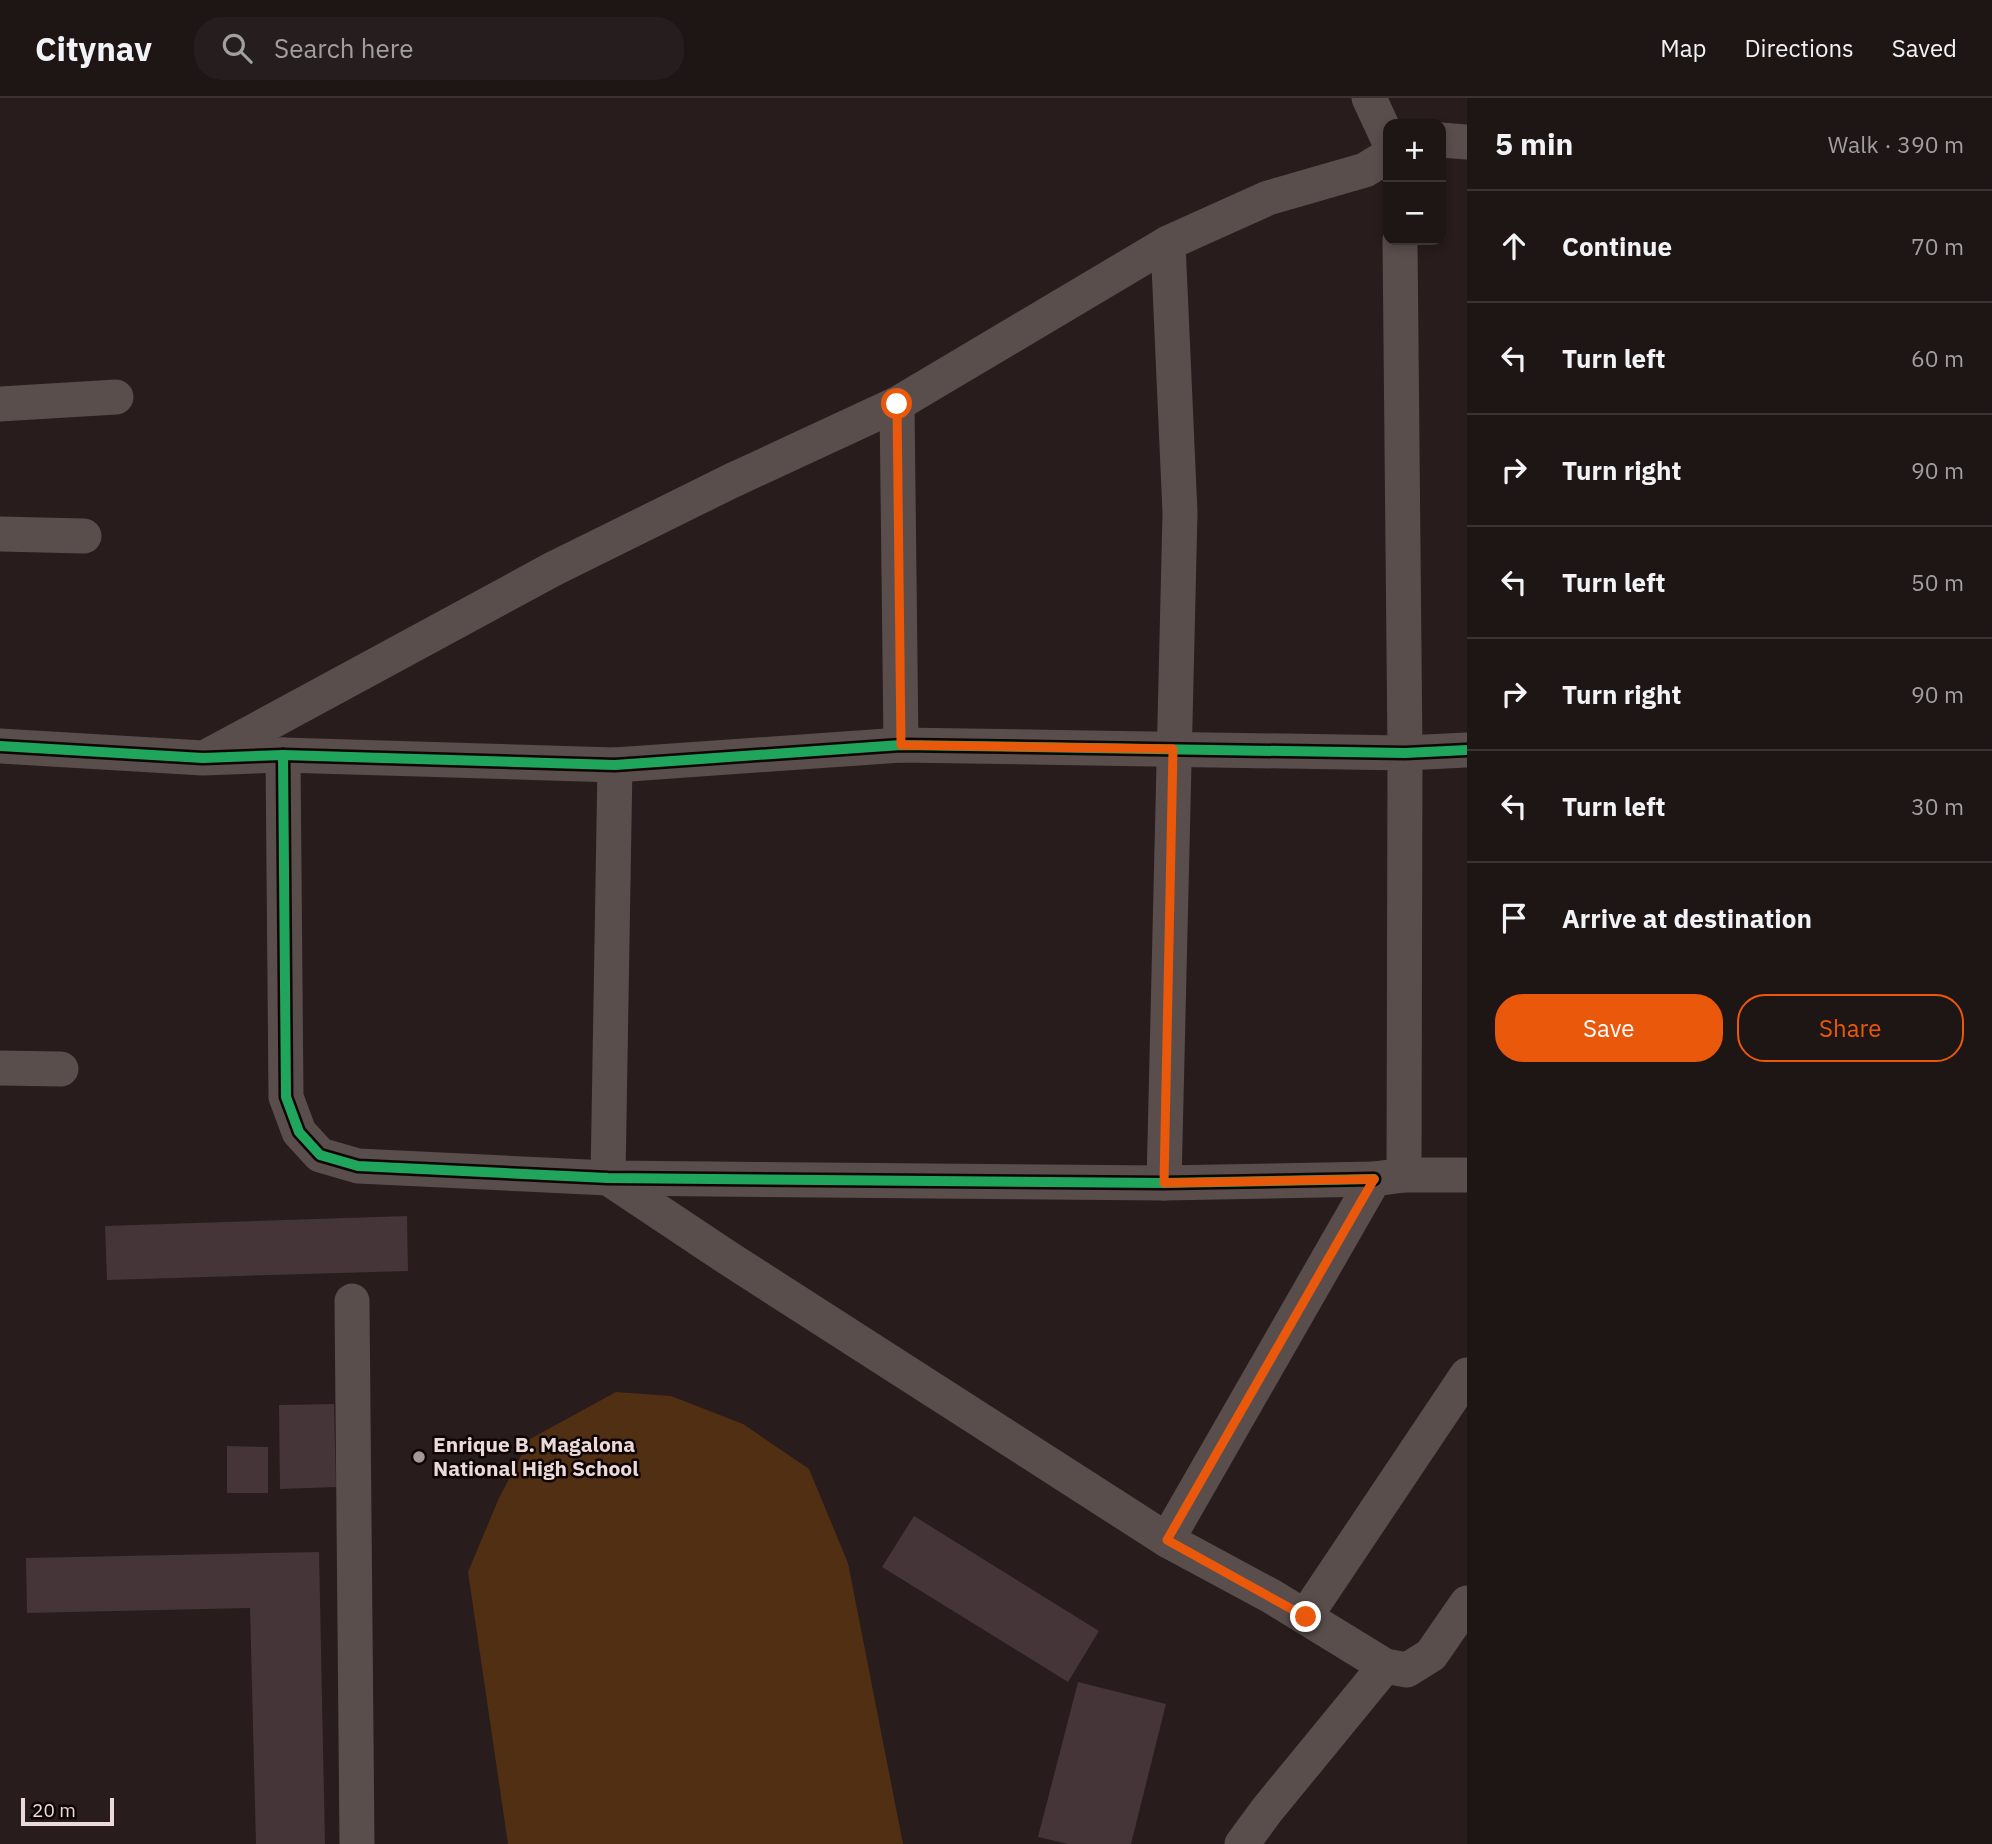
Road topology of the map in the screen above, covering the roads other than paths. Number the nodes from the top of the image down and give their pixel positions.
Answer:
1 (1369, 98) edge
2 (1383, 128) edge
3 (1446, 140) edge
4 (1467, 142) edge
5 (1383, 159) edge
6 (1168, 243) junction
7 (1400, 245) edge
8 (116, 397) dead end
9 (0, 404) edge
10 (897, 404) junction
11 (0, 534) edge
12 (84, 536) dead end
13 (901, 745) junction
14 (0, 746) edge
15 (1173, 749) junction
16 (1467, 750) edge
17 (1405, 753) junction
18 (283, 755) junction
19 (203, 758) junction
20 (615, 765) junction
21 (0, 1068) edge
22 (61, 1069) dead end
23 (1467, 1175) edge
24 (1389, 1177) junction
25 (608, 1178) junction
26 (1164, 1183) junction
27 (352, 1301) dead end
28 (1467, 1375) edge
29 (1167, 1540) junction
30 (1467, 1602) edge
31 (1306, 1617) junction
32 (1385, 1666) junction
33 (357, 1844) edge
34 (1242, 1844) edge

1 - 2 street
3 - 4 street
5 - 6 street
6 - 10 street
6 - 15 street
7 - 17 street
8 - 9 street
10 - 13 street
10 - 19 street
11 - 12 street
13 - 15 street
13 - 20 street
14 - 19 street
15 - 17 street
15 - 26 street
16 - 17 street
17 - 24 street
18 - 19 street
18 - 20 street
18 - 25 street
20 - 25 street
21 - 22 street
23 - 24 street
24 - 26 street
24 - 29 street
25 - 26 street
25 - 29 street
27 - 33 street
28 - 31 street
29 - 31 street
30 - 32 street
31 - 32 street
32 - 34 street

